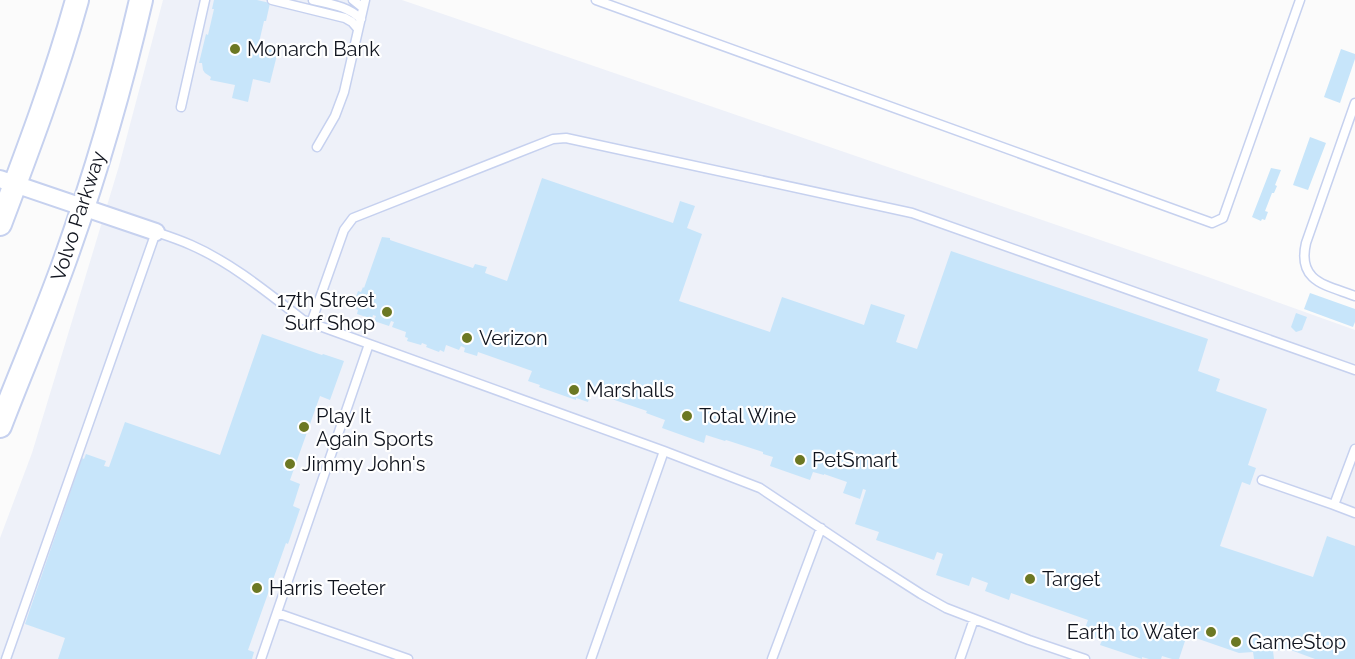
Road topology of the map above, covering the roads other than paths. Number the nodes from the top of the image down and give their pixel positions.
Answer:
1 (77, 0) edge
2 (141, 0) edge
3 (205, 0) edge
4 (272, 0) edge
5 (313, 0) edge
6 (353, 0) edge
7 (596, 0) edge
8 (1300, 0) edge
9 (364, 4) edge
10 (361, 19) junction
11 (358, 29) junction
12 (1355, 103) edge
13 (181, 107) dead end
14 (317, 147) dead end
15 (8, 181) edge
16 (83, 207) junction
17 (0, 224) edge
18 (156, 232) junction
19 (1355, 296) edge
20 (311, 323) junction
21 (369, 344) junction
22 (1355, 370) edge
23 (0, 426) edge
24 (1355, 449) edge
25 (664, 451) junction
26 (1262, 480) dead end
27 (1334, 505) junction
28 (1355, 513) edge
29 (821, 528) junction
30 (277, 613) junction
31 (974, 619) junction
32 (6, 659) edge
33 (261, 659) edge
34 (408, 659) edge
35 (591, 659) edge
36 (772, 659) edge
37 (960, 659) edge
38 (1085, 659) edge

1 - 15 main road
2 - 16 main road, Volvo Parkway
3 - 13 lane
4 - 11 lane
5 - 10 lane
6 - 9 lane
7 - 8 lane
9 - 10 lane
10 - 11 lane
11 - 14 lane
12 - 19 lane
15 - 16 street
15 - 17 main road
16 - 18 street
16 - 23 main road, Volvo Parkway
18 - 20 lane
18 - 32 lane
20 - 21 lane
20 - 22 lane
21 - 25 lane
21 - 30 lane
24 - 27 lane
25 - 29 lane
25 - 35 lane
26 - 27 lane
27 - 28 lane
29 - 31 lane
29 - 36 lane
30 - 33 lane
30 - 34 lane
31 - 37 lane
31 - 38 lane

